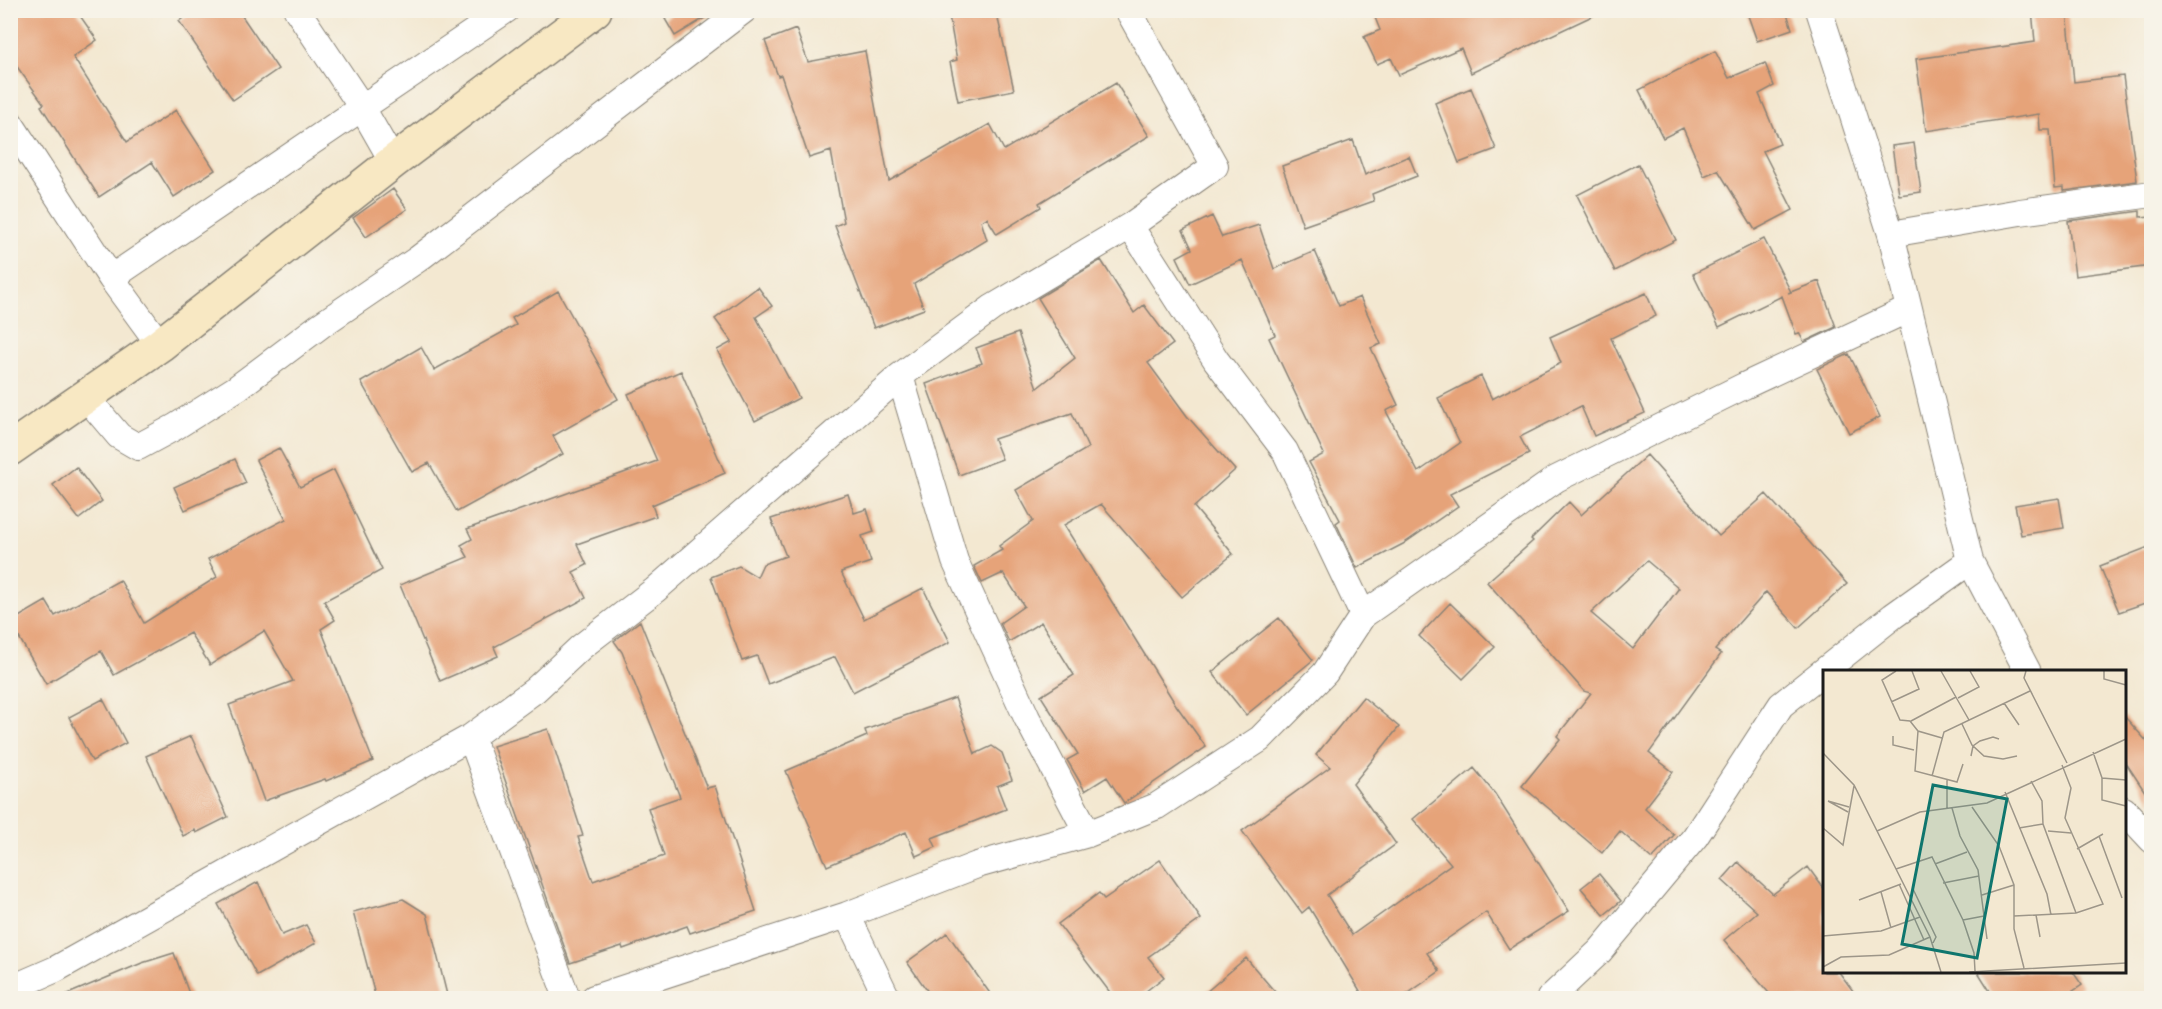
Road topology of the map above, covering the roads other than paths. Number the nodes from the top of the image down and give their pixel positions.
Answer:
1 (297, 10) edge
2 (506, 10) edge
3 (595, 10) edge
4 (744, 10) edge
5 (1128, 10) edge
6 (1819, 10) edge
7 (361, 106) junction
8 (10, 123) edge
9 (393, 162) junction
10 (2151, 194) edge
11 (1130, 226) junction
12 (1891, 234) junction
13 (111, 278) junction
14 (1910, 309) junction
15 (160, 345) junction
16 (900, 376) junction
17 (85, 396) junction
18 (10, 449) edge
19 (1970, 561) junction
20 (1363, 615) junction
21 (1824, 670) edge
22 (2027, 670) edge
23 (1823, 671) edge
24 (471, 737) junction
25 (2126, 812) edge
26 (1088, 834) junction
27 (2151, 840) edge
28 (847, 915) junction
29 (10, 989) edge
30 (567, 999) edge
31 (594, 999) edge
32 (887, 999) edge
33 (1550, 999) edge

1 - 7 street
2 - 7 street
3 - 9 main road
4 - 17 street
5 - 11 street
6 - 12 street
7 - 9 street
7 - 13 street
8 - 13 street
9 - 15 main road
10 - 12 street
11 - 16 street
11 - 20 street
12 - 14 street
13 - 15 street
14 - 19 street
14 - 20 street
15 - 17 main road
16 - 24 street
16 - 26 street
17 - 18 main road
19 - 21 street
19 - 22 street
20 - 26 street
23 - 33 street
24 - 29 street
24 - 30 street
25 - 27 street
26 - 28 street
28 - 31 street
28 - 32 street

